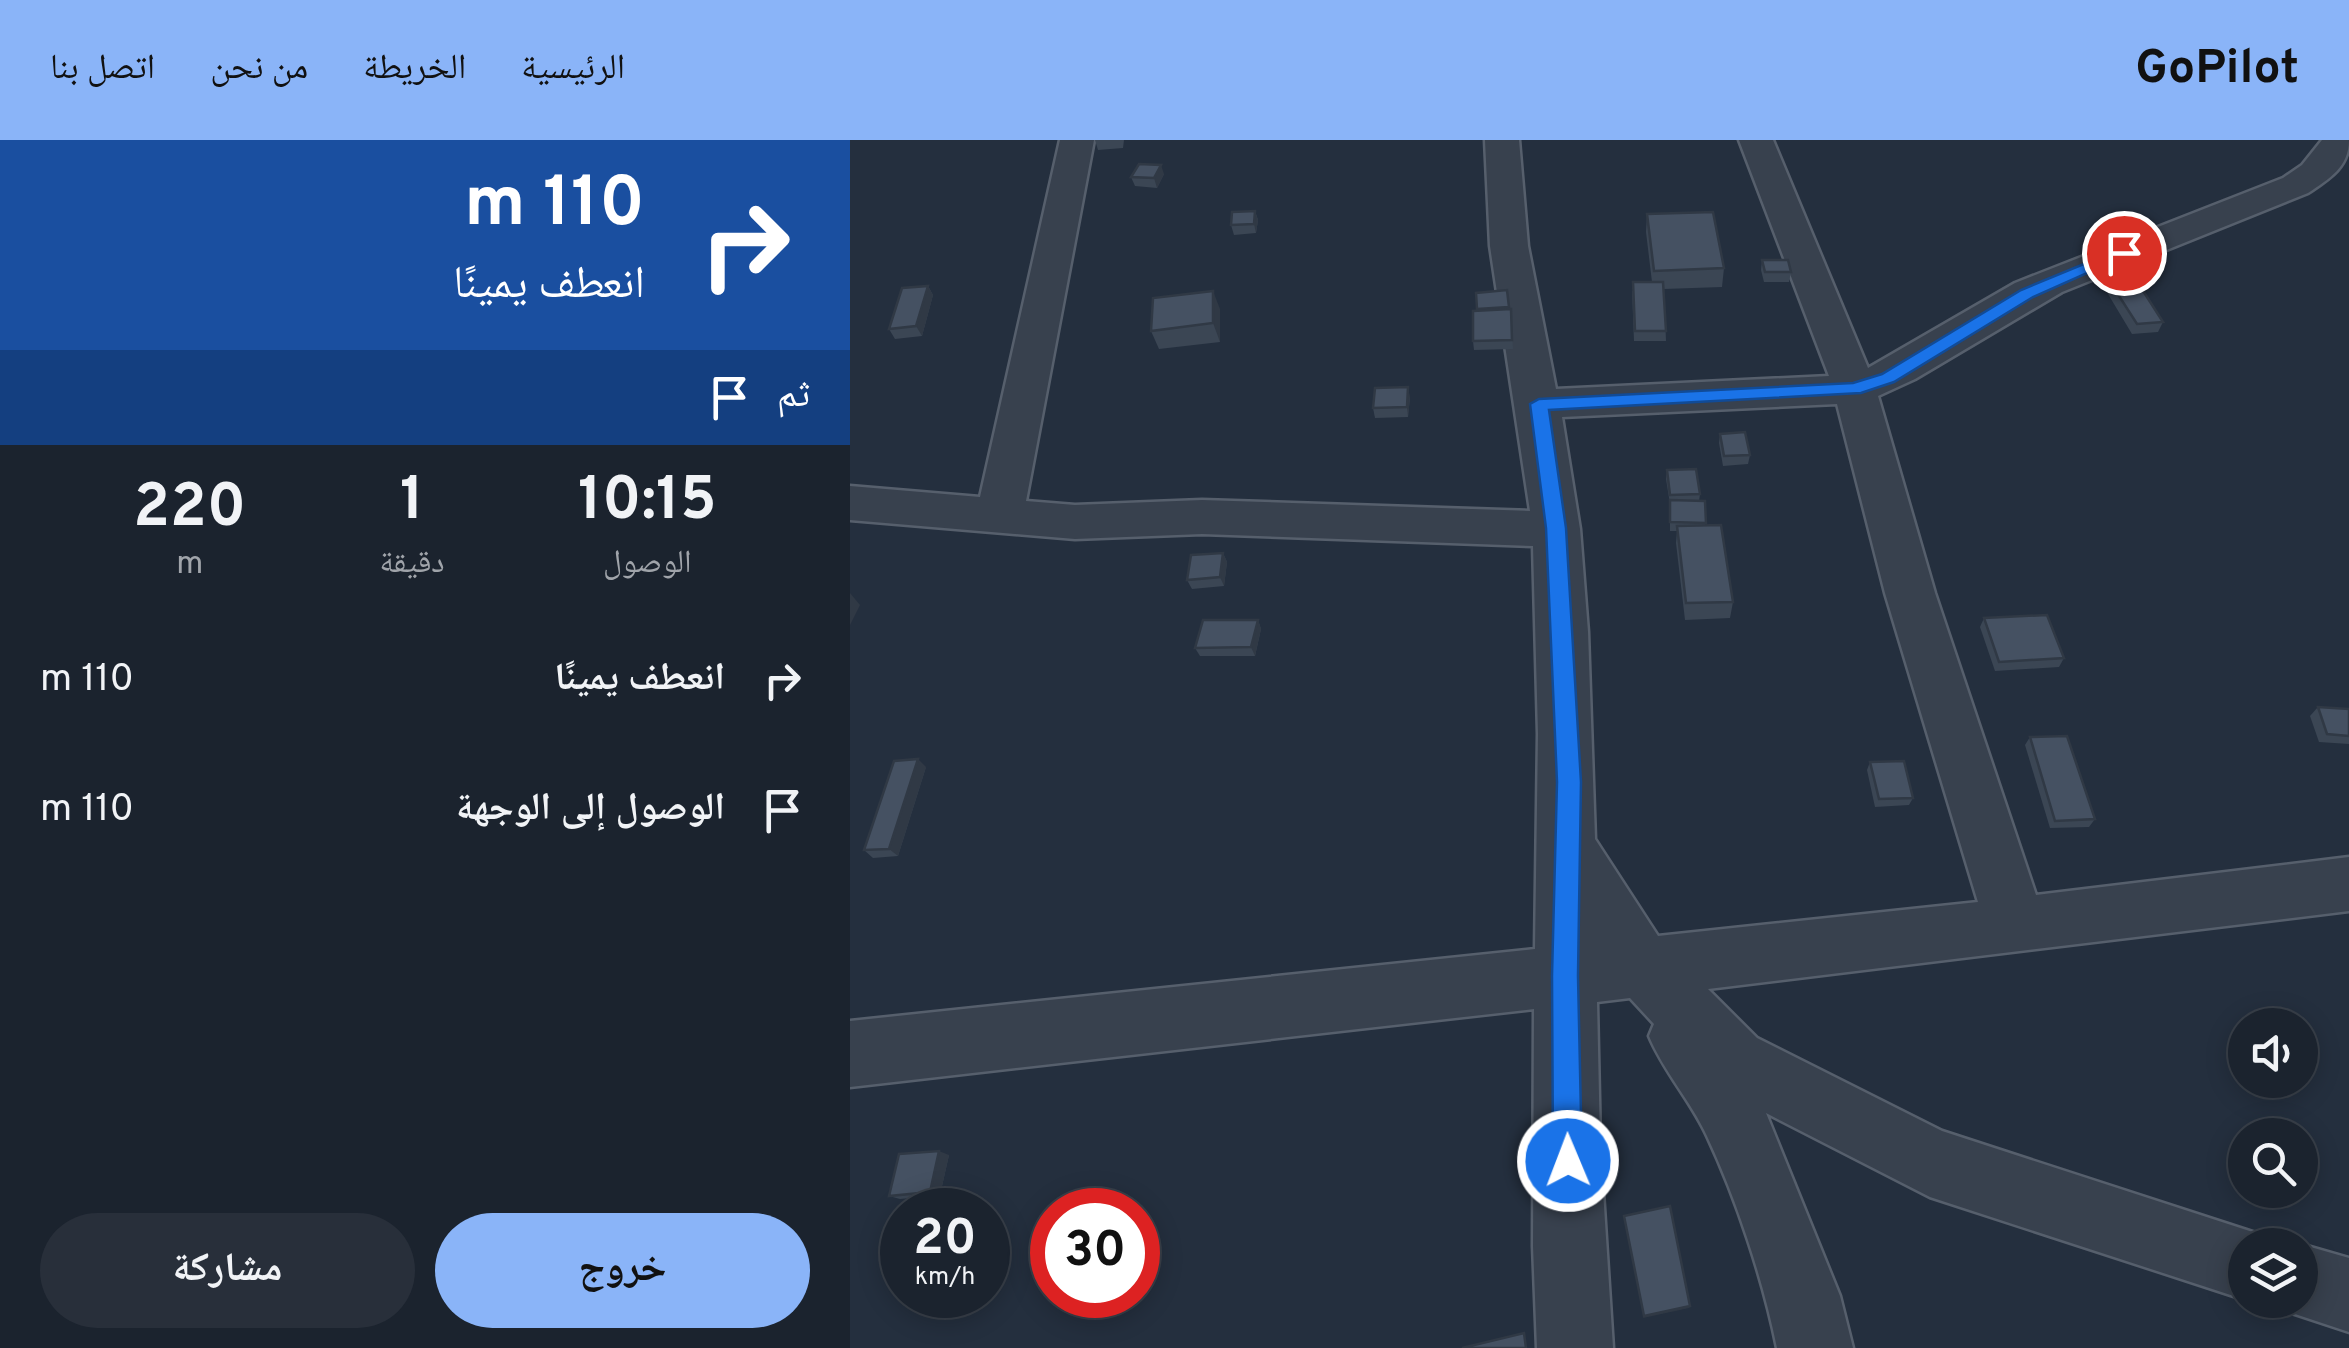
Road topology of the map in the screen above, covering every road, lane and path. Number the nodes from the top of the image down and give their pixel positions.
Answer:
1 (1077, 140) edge
2 (1502, 140) edge
3 (1756, 140) edge
4 (2339, 140) edge
5 (1855, 389) junction
6 (1539, 404) junction
7 (850, 502) edge
8 (1000, 515) junction
9 (1556, 528) junction
10 (1568, 847) junction
11 (2349, 884) edge
12 (2016, 926) junction
13 (1643, 968) junction
14 (1565, 976) junction
15 (850, 1054) edge
16 (2228, 1258) edge
17 (2318, 1286) edge
18 (2349, 1295) edge
19 (1575, 1348) edge
20 (1814, 1348) edge

1 - 8 street
2 - 6 street
3 - 5 street
4 - 5 street
5 - 6 street
5 - 12 street
6 - 9 street
7 - 8 street
8 - 9 street
9 - 10 street
10 - 13 street
10 - 14 street
11 - 12 street
12 - 13 street
13 - 14 street
13 - 16 street
13 - 20 street
14 - 15 street
14 - 19 street
17 - 18 street

